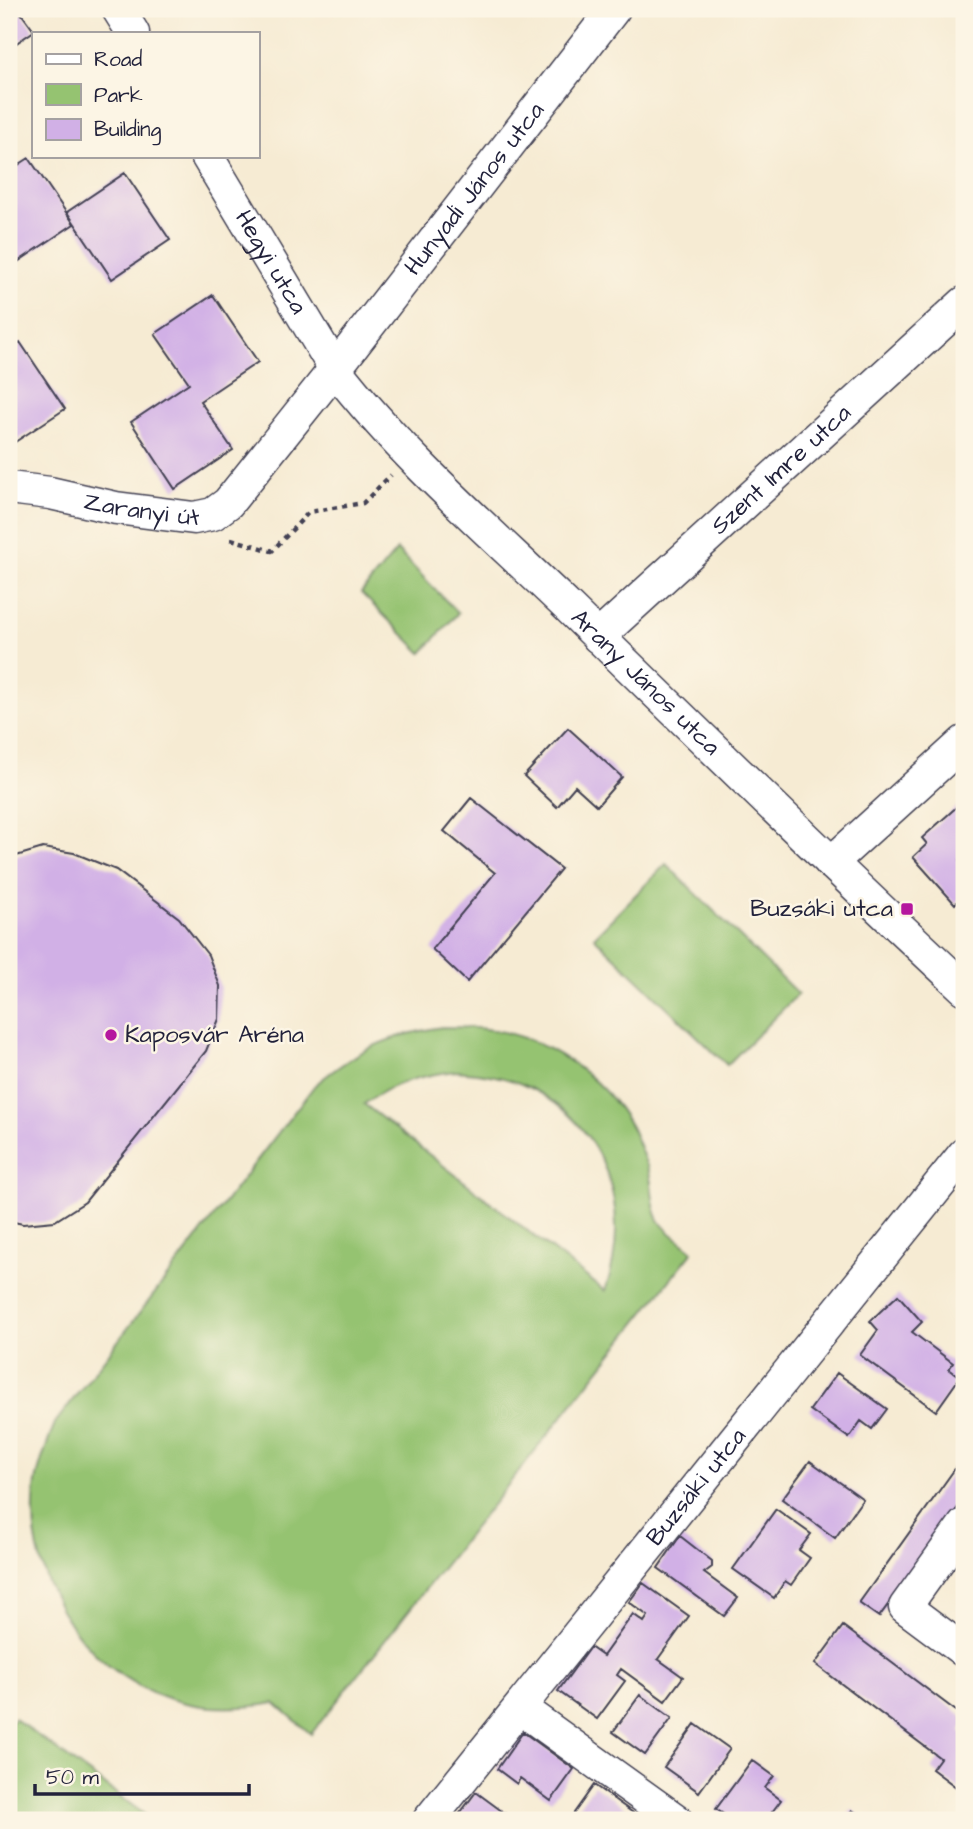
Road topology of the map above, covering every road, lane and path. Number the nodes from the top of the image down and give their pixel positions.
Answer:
1 (118, 9) edge
2 (614, 9) edge
3 (132, 32) edge
4 (208, 158) edge
5 (964, 303) edge
6 (335, 369) junction
7 (9, 488) edge
8 (598, 637) junction
9 (964, 742) edge
10 (831, 863) junction
11 (964, 988) edge
12 (964, 1154) edge
13 (964, 1525) edge
14 (964, 1651) edge
15 (520, 1709) junction
16 (429, 1820) edge
17 (676, 1820) edge

1 - 3 street
2 - 6 street, Hunyadi János utca
4 - 6 street, Hegyi utca
5 - 8 street, Szent Imre utca
6 - 7 street, Zaranyi út
6 - 8 street, Arany János utca
8 - 10 street, Arany János utca
9 - 10 street
10 - 11 street, Arany János utca
12 - 15 street, Buzsáki utca
13 - 14 street
15 - 16 street, Buzsáki utca
15 - 17 street

